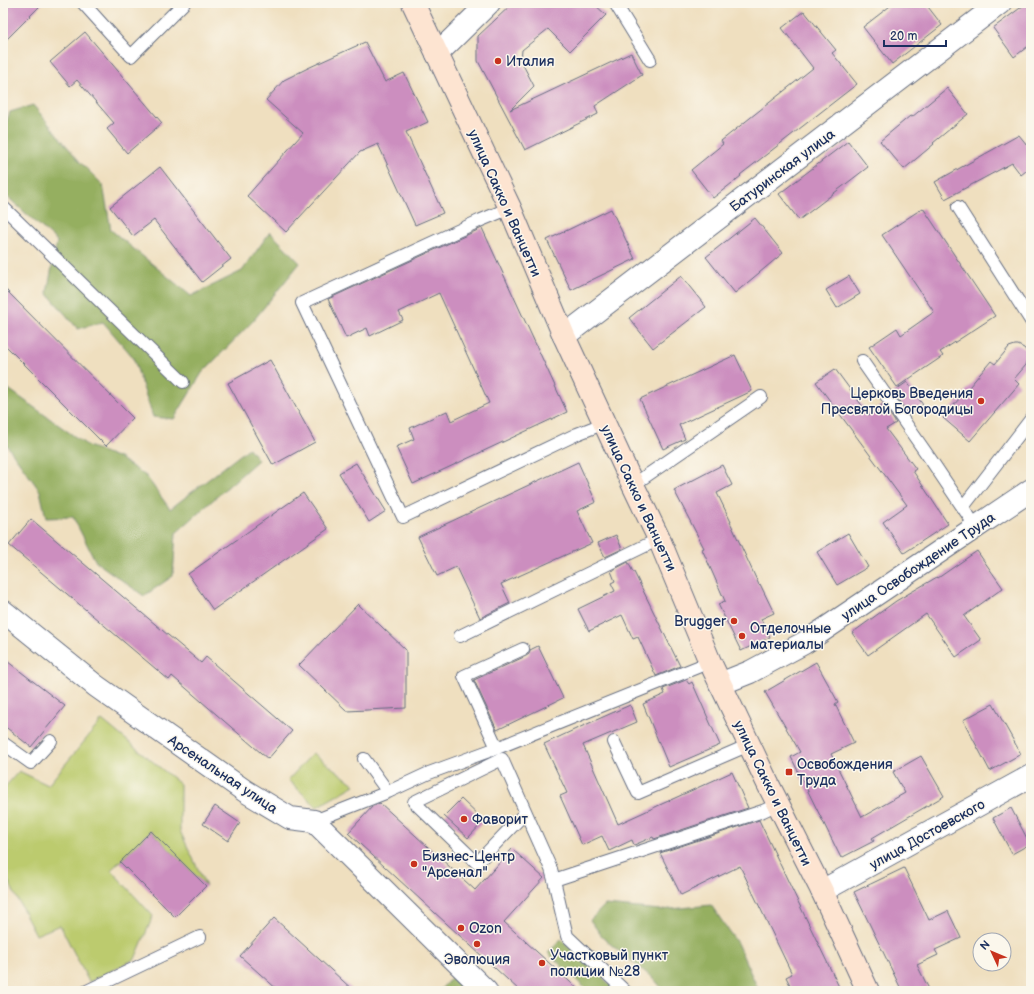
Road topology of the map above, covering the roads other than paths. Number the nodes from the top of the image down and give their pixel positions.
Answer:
1 (84, 3) edge
2 (184, 3) edge
3 (413, 3) edge
4 (489, 3) edge
5 (615, 3) edge
6 (1000, 3) edge
7 (437, 54) junction
8 (650, 60) dead end
9 (3, 207) edge
10 (958, 207) dead end
11 (510, 208) junction
12 (1031, 321) edge
13 (564, 336) junction
14 (862, 361) dead end
15 (183, 382) dead end
16 (761, 397) dead end
17 (1031, 419) edge
18 (605, 423) junction
19 (633, 485) junction
20 (1031, 490) edge
21 (963, 507) junction
22 (976, 527) junction
23 (659, 538) junction
24 (3, 611) edge
25 (460, 636) dead end
26 (523, 648) dead end
27 (710, 662) junction
28 (720, 684) junction
29 (51, 741) dead end
30 (614, 742) dead end
31 (3, 743) edge
32 (749, 745) junction
33 (497, 748) junction
34 (364, 759) dead end
35 (429, 773) junction
36 (1031, 776) edge
37 (447, 786) junction
38 (388, 792) junction
39 (778, 804) junction
40 (525, 813) junction
41 (314, 821) junction
42 (554, 880) junction
43 (822, 891) junction
44 (200, 936) dead end
45 (87, 991) edge
46 (486, 991) edge
47 (625, 991) edge
48 (868, 991) edge

1 - 2 lane
3 - 7 street, улица Сакко и Ванцетти
4 - 7 street
5 - 8 lane
6 - 13 street, Батуринская улица
7 - 11 street, улица Сакко и Ванцетти
9 - 15 lane
10 - 12 lane
11 - 13 street, улица Сакко и Ванцетти
11 - 18 lane
13 - 18 street, улица Сакко и Ванцетти
14 - 21 lane
16 - 19 lane
17 - 21 lane
18 - 19 street, улица Сакко и Ванцетти
19 - 23 street, улица Сакко и Ванцетти
20 - 22 street, улица Освобождение Труда
21 - 22 lane
22 - 28 street, улица Освобождение Труда
23 - 25 lane
23 - 27 street, улица Сакко и Ванцетти
24 - 41 street, Арсенальная улица
26 - 33 lane
27 - 28 street, улица Сакко и Ванцетти
27 - 33 lane
28 - 32 street, улица Сакко и Ванцетти
29 - 31 lane
30 - 32 lane
32 - 39 street, улица Сакко и Ванцетти
33 - 35 lane
34 - 38 lane
35 - 37 lane
35 - 38 lane
36 - 43 street, улица Достоевского
37 - 40 lane
37 - 40 lane
38 - 41 lane
39 - 42 lane
39 - 43 street, улица Сакко и Ванцетти
40 - 42 lane
41 - 46 street
42 - 47 lane
43 - 48 street, улица Сакко и Ванцетти
44 - 45 lane

